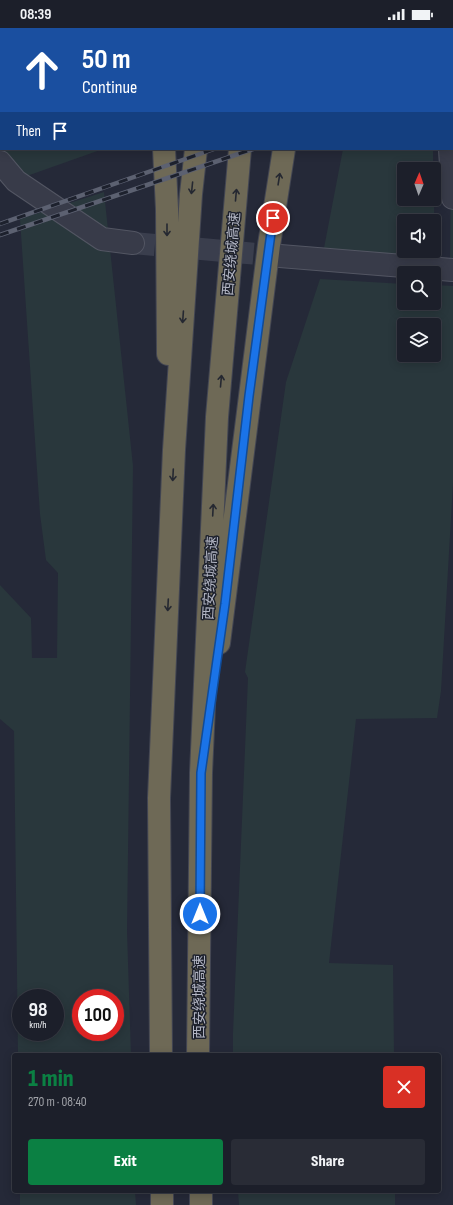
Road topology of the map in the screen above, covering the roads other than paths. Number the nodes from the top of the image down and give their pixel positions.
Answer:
1 (164, 150) edge
2 (196, 150) edge
3 (240, 150) edge
4 (284, 150) edge
5 (450, 150) edge
6 (0, 162) edge
7 (453, 198) edge
8 (133, 243) tunnel mouth
9 (280, 256) tunnel mouth
10 (453, 270) edge
11 (174, 450) junction
12 (201, 773) junction
13 (161, 1053) edge
14 (198, 1053) edge
15 (162, 1193) edge
16 (201, 1193) edge
17 (162, 1205) edge
18 (201, 1205) edge

1 -> 11 highway
2 -> 11 highway
12 -> 3 highway, 西安绕城高速
12 -> 4 highway
5 - 7 street
6 - 8 street
9 - 10 street
11 -> 13 highway
12 - 14 highway, 西安绕城高速
15 - 17 highway
16 - 18 highway

